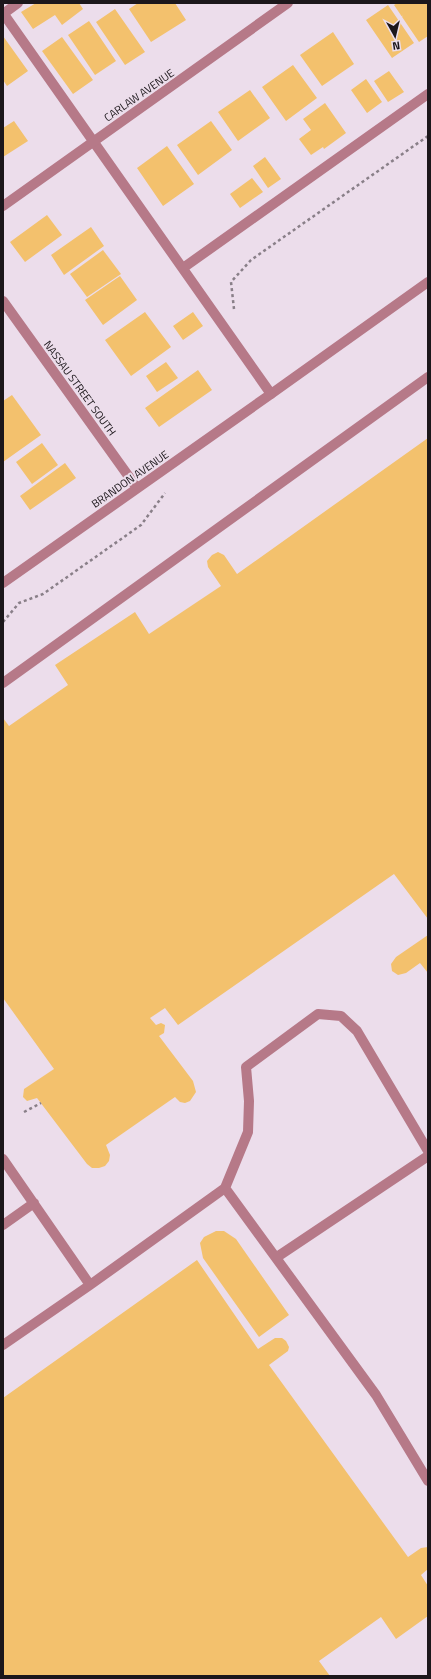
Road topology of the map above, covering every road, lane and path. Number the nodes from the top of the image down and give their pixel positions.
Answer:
1 (18, 3) edge
2 (288, 3) edge
3 (3, 14) edge
4 (428, 94) edge
5 (428, 136) edge
6 (94, 141) junction
7 (3, 206) edge
8 (183, 268) junction
9 (428, 282) edge
10 (3, 301) edge
11 (234, 311) dead end
12 (428, 377) edge
13 (271, 394) junction
14 (137, 488) junction
15 (169, 490) dead end
16 (3, 583) edge
17 (3, 622) edge
18 (3, 682) edge
19 (41, 1103) dead end
20 (24, 1112) dead end
21 (428, 1151) edge
22 (428, 1156) edge
23 (3, 1159) edge
24 (225, 1188) junction
25 (34, 1203) junction
26 (3, 1225) edge
27 (277, 1257) junction
28 (90, 1285) junction
29 (3, 1344) edge
30 (428, 1481) edge

1 - 3 street
2 - 6 street, CARLAW AVENUE
3 - 6 street
4 - 8 street
5 - 11 path
6 - 7 street, CARLAW AVENUE
6 - 8 street
8 - 13 street
9 - 13 street, BRANDON AVENUE
10 - 14 street, NASSAU STREET SOUTH
12 - 18 street
13 - 14 street, BRANDON AVENUE
14 - 16 street, BRANDON AVENUE
15 - 17 path
19 - 20 path
21 - 24 street
22 - 27 street
23 - 25 street
24 - 27 street
24 - 28 street
25 - 26 street
25 - 28 street
27 - 30 street
28 - 29 street

